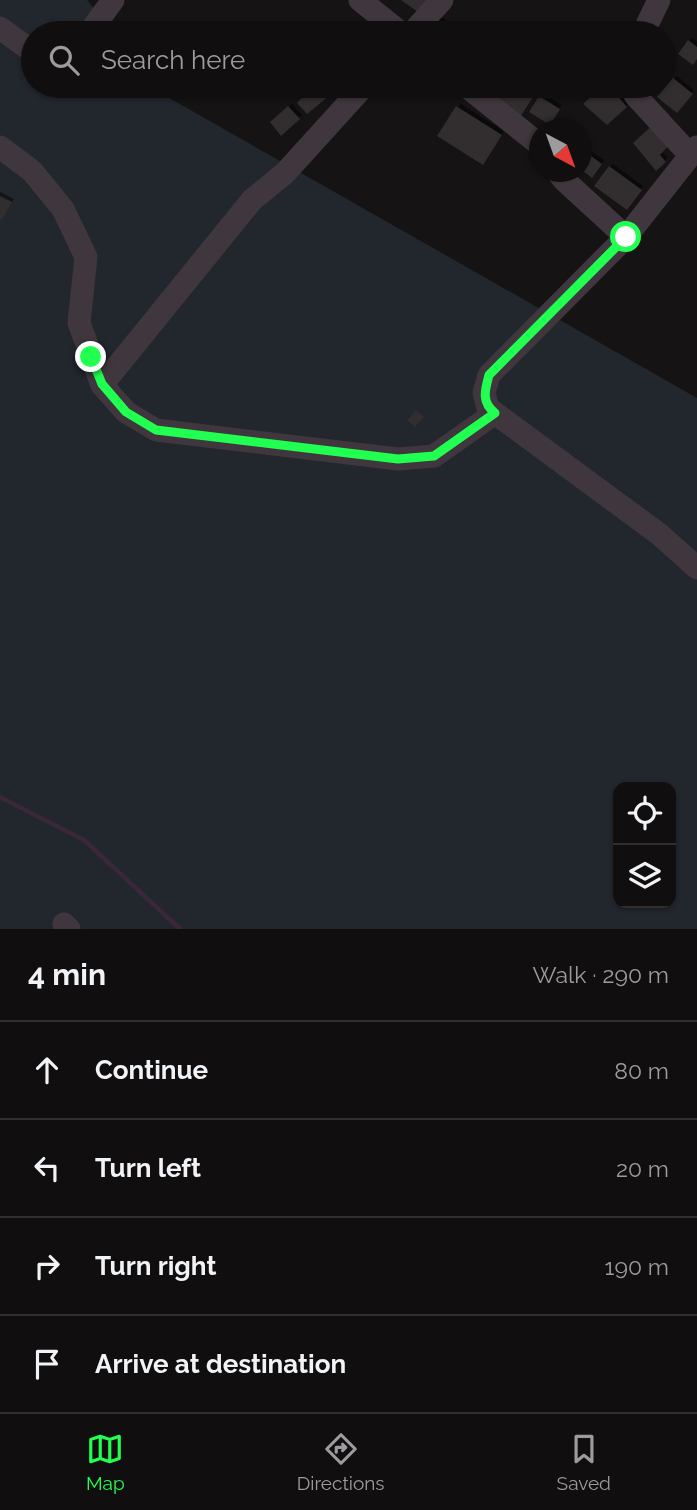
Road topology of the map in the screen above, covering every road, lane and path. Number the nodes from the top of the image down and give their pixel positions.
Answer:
1 (113, 0) edge
2 (360, 0) edge
3 (442, 0) edge
4 (659, 0) edge
5 (98, 21) edge
6 (386, 21) edge
7 (423, 21) edge
8 (649, 21) edge
9 (0, 28) edge
10 (21, 43) edge
11 (353, 98) edge
12 (481, 98) edge
13 (638, 98) edge
14 (529, 136) edge
15 (0, 147) edge
16 (694, 151) edge
17 (566, 182) edge
18 (626, 237) junction
19 (102, 384) junction
20 (495, 413) junction
21 (697, 568) edge

1 - 5 street
2 - 6 street
3 - 7 street
4 - 8 street
9 - 10 street
11 - 19 street
12 - 14 street
13 - 16 street
15 - 19 street
16 - 18 street
17 - 18 street
18 - 20 street
19 - 20 street
20 - 21 street

